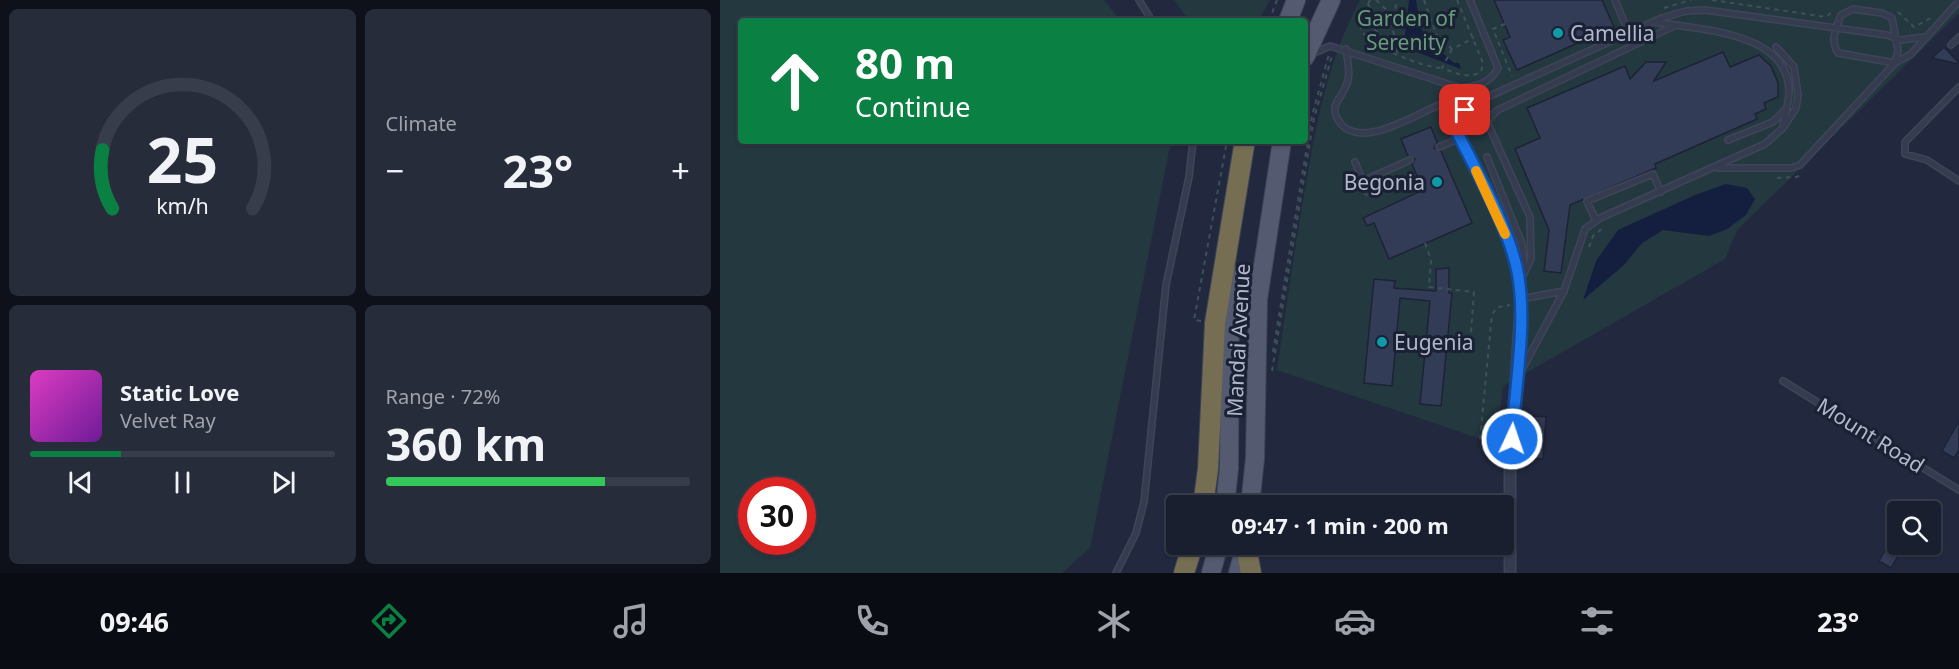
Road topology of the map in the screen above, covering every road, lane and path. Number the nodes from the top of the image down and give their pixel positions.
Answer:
1 (1139, 0) edge
2 (1277, 0) edge
3 (1296, 0) edge
4 (1331, 0) edge
5 (1370, 0) edge
6 (1376, 0) edge
7 (1424, 0) edge
8 (1457, 0) edge
9 (1470, 0) edge
10 (1615, 0) edge
11 (1712, 0) edge
12 (1395, 1) edge
13 (1959, 1) edge
14 (1368, 4) junction
15 (1831, 13) dead end
16 (1933, 15) dead end
17 (1393, 16) junction
18 (1361, 17) junction
19 (1150, 18) edge
20 (1270, 18) edge
21 (1289, 18) edge
22 (1655, 22) junction
23 (1505, 24) dead end
24 (1674, 26) junction
25 (1836, 27) junction
26 (1914, 27) dead end
27 (1493, 29) junction
28 (1484, 33) junction
29 (1629, 34) junction
30 (1393, 35) junction
31 (1924, 37) junction
32 (1959, 37) edge
33 (1474, 38) junction
34 (1894, 38) junction
35 (1952, 45) dead end
36 (1328, 46) junction
37 (1776, 47) dead end
38 (1395, 48) junction
39 (1346, 49) junction
40 (1308, 50) edge
41 (1452, 50) junction
42 (1397, 54) junction
43 (1308, 58) edge
44 (1895, 63) junction
45 (1442, 68) junction
46 (1514, 78) dead end
47 (1959, 87) edge
48 (1439, 105) dead end
49 (1786, 108) junction
50 (1783, 128) junction
51 (1460, 138) junction
52 (1308, 141) edge
53 (1728, 141) dead end
54 (1193, 144) edge
55 (1239, 144) edge
56 (1239, 144) edge
57 (1239, 144) edge
58 (1282, 144) edge
59 (1308, 144) edge
60 (1439, 147) dead end
61 (1487, 157) dead end
62 (1410, 160) dead end
63 (1355, 162) dead end
64 (1713, 168) junction
65 (1363, 182) junction
66 (1959, 182) edge
67 (1367, 192) dead end
68 (1661, 192) junction
69 (1596, 221) junction
70 (1605, 226) dead end
71 (1425, 243) dead end
72 (1585, 256) dead end
73 (1524, 273) junction
74 (1519, 284) junction
75 (1564, 291) junction
76 (1517, 302) junction
77 (1215, 323) junction
78 (1470, 346) dead end
79 (1268, 368) dead end
80 (1272, 372) dead end
81 (1515, 381) junction
82 (1783, 381) dead end
83 (1503, 453) dead end
84 (1959, 490) edge
85 (1204, 495) edge
86 (1226, 495) edge
87 (1251, 495) edge
88 (1190, 555) edge
89 (1216, 555) edge
90 (1243, 555) edge
91 (1248, 555) edge
92 (1116, 573) edge
93 (1184, 573) edge
94 (1211, 573) edge
95 (1238, 573) edge
96 (1251, 573) edge
97 (1510, 573) edge

1 - 19 lane
2 - 20 path
3 - 21 main road
4 - 40 main road
5 - 14 path
6 - 17 path
7 - 41 path
8 - 33 path
9 - 28 lane
10 - 29 lane
11 - 15 path
12 - 17 path
13 - 31 lane
14 - 18 path
14 - 30 path
16 - 26 path
17 - 30 path
18 - 38 path
18 - 42 path
22 - 24 lane
22 - 25 lane
22 - 29 lane
23 - 27 path
24 - 49 lane
24 - 73 lane
25 - 34 lane
25 - 34 lane
25 - 44 lane
27 - 28 path
27 - 46 path
28 - 33 path
28 - 39 lane
29 - 51 lane
30 - 38 path
31 - 34 lane
31 - 44 lane
32 - 35 lane
33 - 41 path
33 - 45 path
34 - 44 lane
36 - 39 lane
36 - 43 lane
36 - 52 path
36 - 80 path
37 - 50 lane
38 - 42 path
39 - 48 lane
41 - 45 path
42 - 45 path
44 - 64 lane
47 - 66 lane
49 - 50 lane
49 - 53 lane
50 - 64 lane
51 - 60 lane
51 - 74 lane
54 - 92 lane
55 - 77 highway
56 - 77 path
57 - 86 main road, Mandai Avenue
58 - 87 main road, Mandai Avenue
59 - 79 path
61 - 73 lane
62 - 65 lane
63 - 65 lane
64 - 68 lane
65 - 67 lane
68 - 69 lane
68 - 69 lane
69 - 75 lane
70 - 72 path
71 - 78 path
73 - 74 lane
74 - 76 lane
75 - 76 lane
75 - 81 lane
76 - 81 street
76 - 83 path
77 - 85 highway
81 - 97 street
82 - 84 lane, Mount Road
88 - 93 highway
89 - 94 main road
90 - 95 main road
91 - 96 highway

